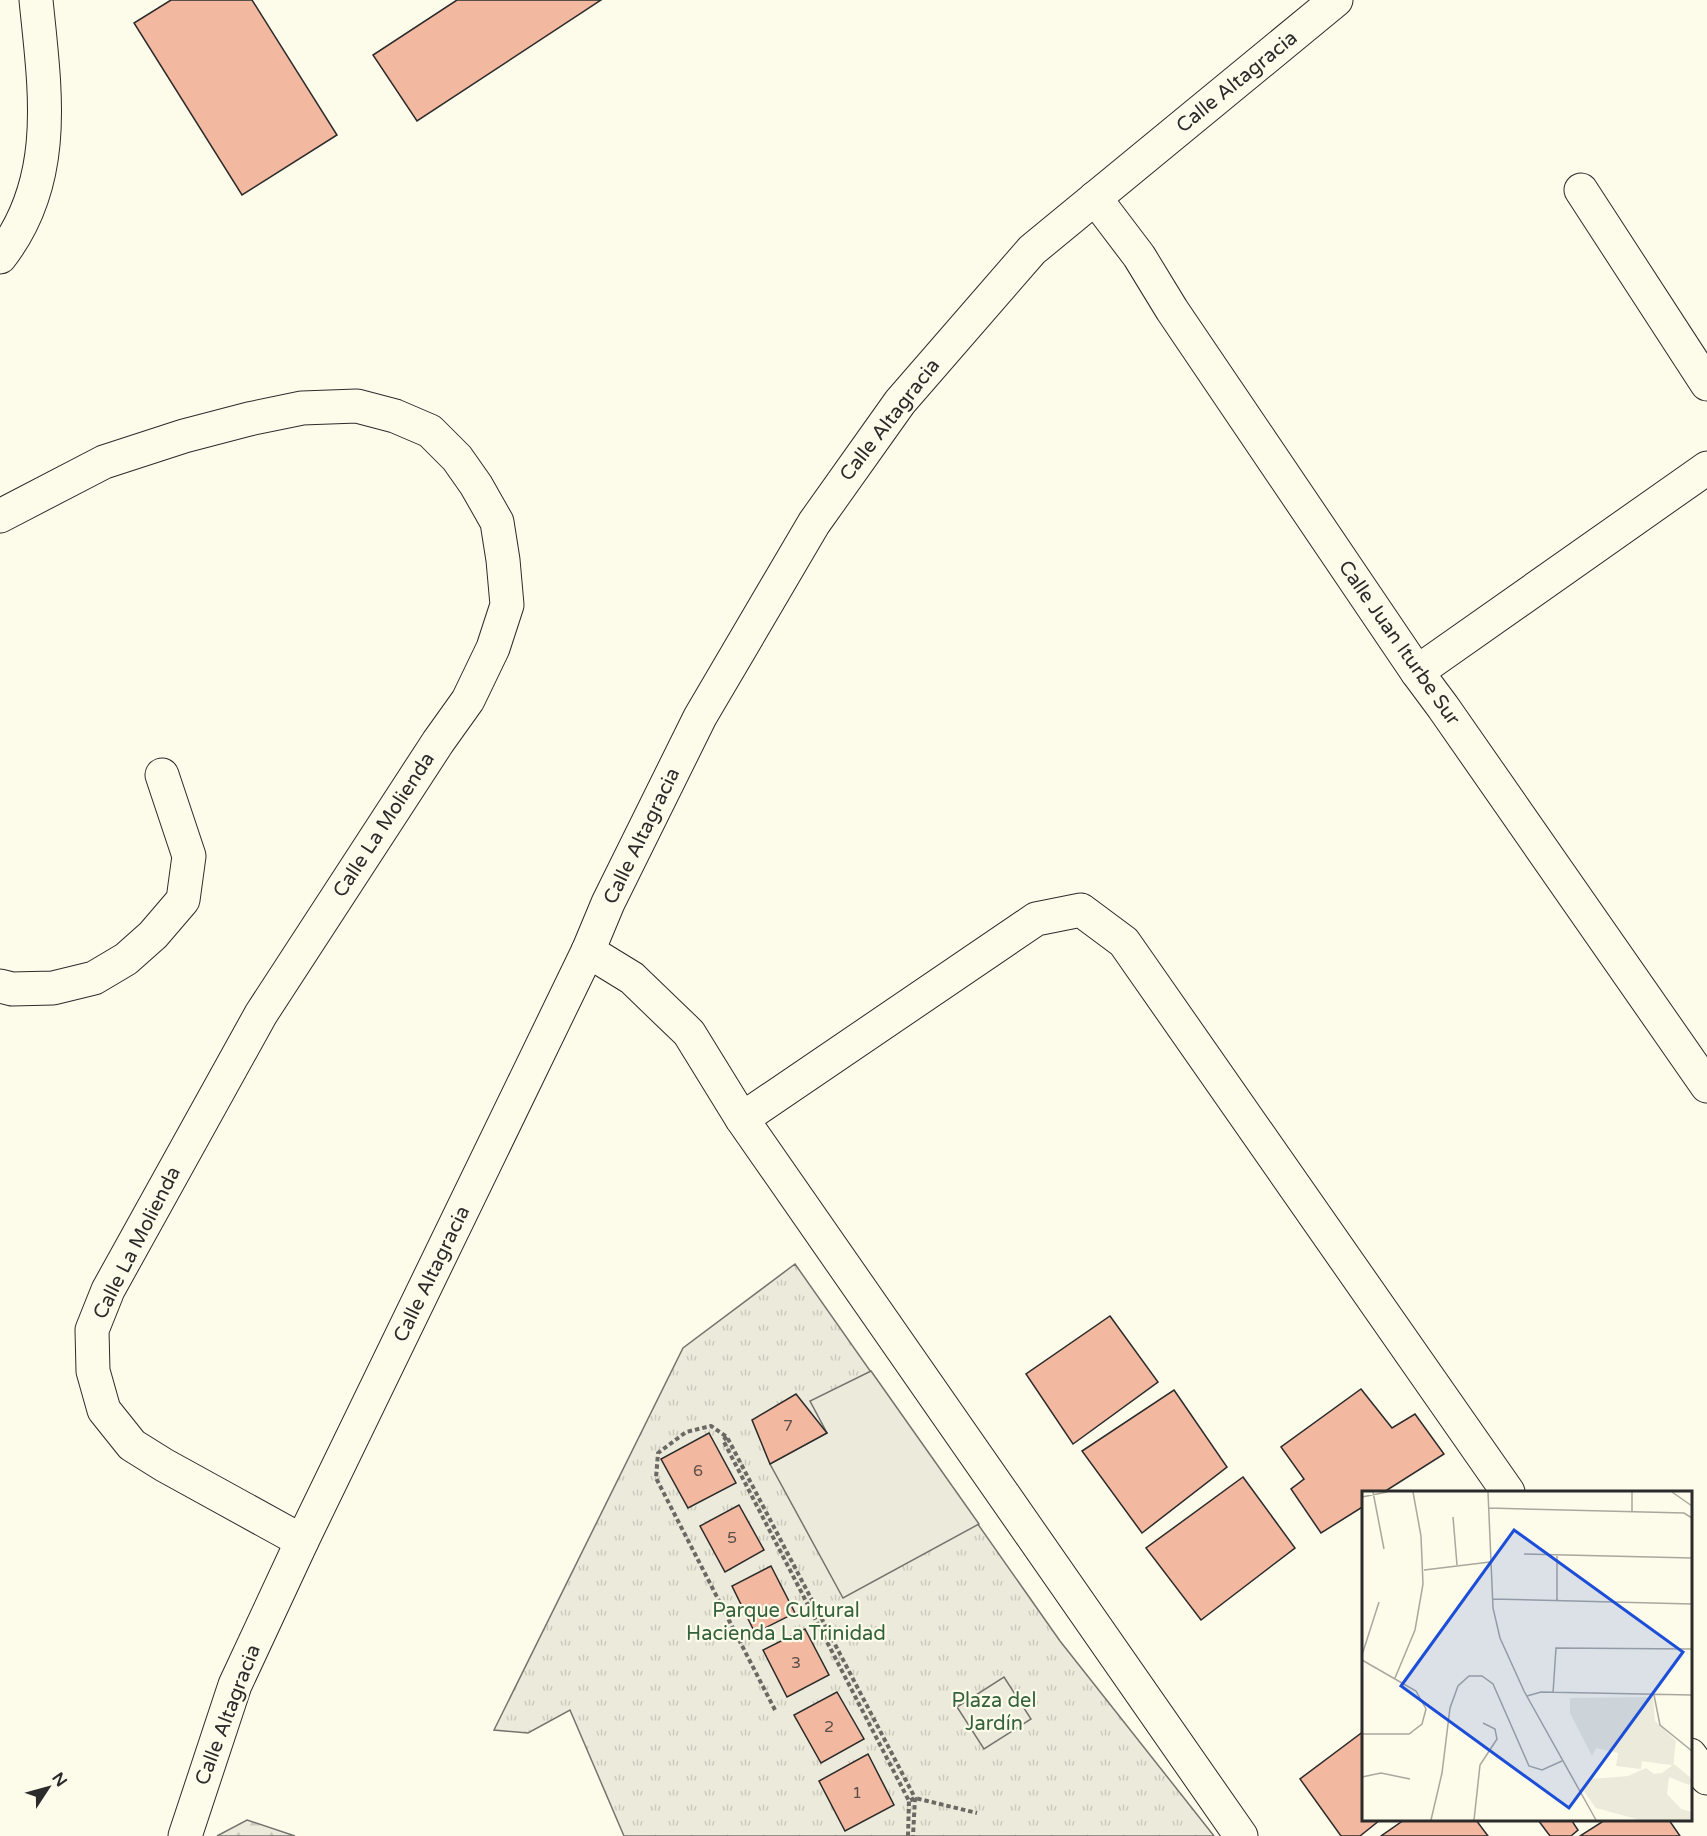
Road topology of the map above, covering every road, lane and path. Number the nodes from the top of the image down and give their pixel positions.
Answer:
1 (36, 0) edge
2 (1336, 0) edge
3 (1581, 190) dead end
4 (1095, 198) junction
5 (0, 257) edge
6 (1707, 384) edge
7 (1707, 468) edge
8 (0, 516) edge
9 (1417, 672) junction
10 (162, 775) dead end
11 (588, 951) junction
12 (0, 987) edge
13 (1707, 1086) edge
14 (742, 1119) junction
15 (727, 1437) junction
16 (1507, 1491) edge
17 (302, 1541) junction
18 (775, 1710) dead end
19 (1692, 1758) edge
20 (1707, 1778) edge
21 (915, 1798) junction
22 (909, 1801) junction
23 (977, 1813) dead end
24 (185, 1836) edge
25 (908, 1836) edge
26 (914, 1836) edge
27 (1241, 1836) edge

1 - 5 street
2 - 4 street, Calle Altagracia
3 - 6 street
4 - 9 street, Calle Juan Iturbe Sur
4 - 11 street, Calle Altagracia
7 - 9 street
8 - 17 street, Calle La Molienda
9 - 13 street, Calle Juan Iturbe Sur
10 - 12 street
11 - 14 street
11 - 17 street, Calle Altagracia
14 - 16 street
14 - 27 street
15 - 18 path
15 - 21 path
15 - 22 path
17 - 24 street, Calle Altagracia
19 - 20 street
21 - 22 path
21 - 23 path
21 - 26 path
22 - 25 path

